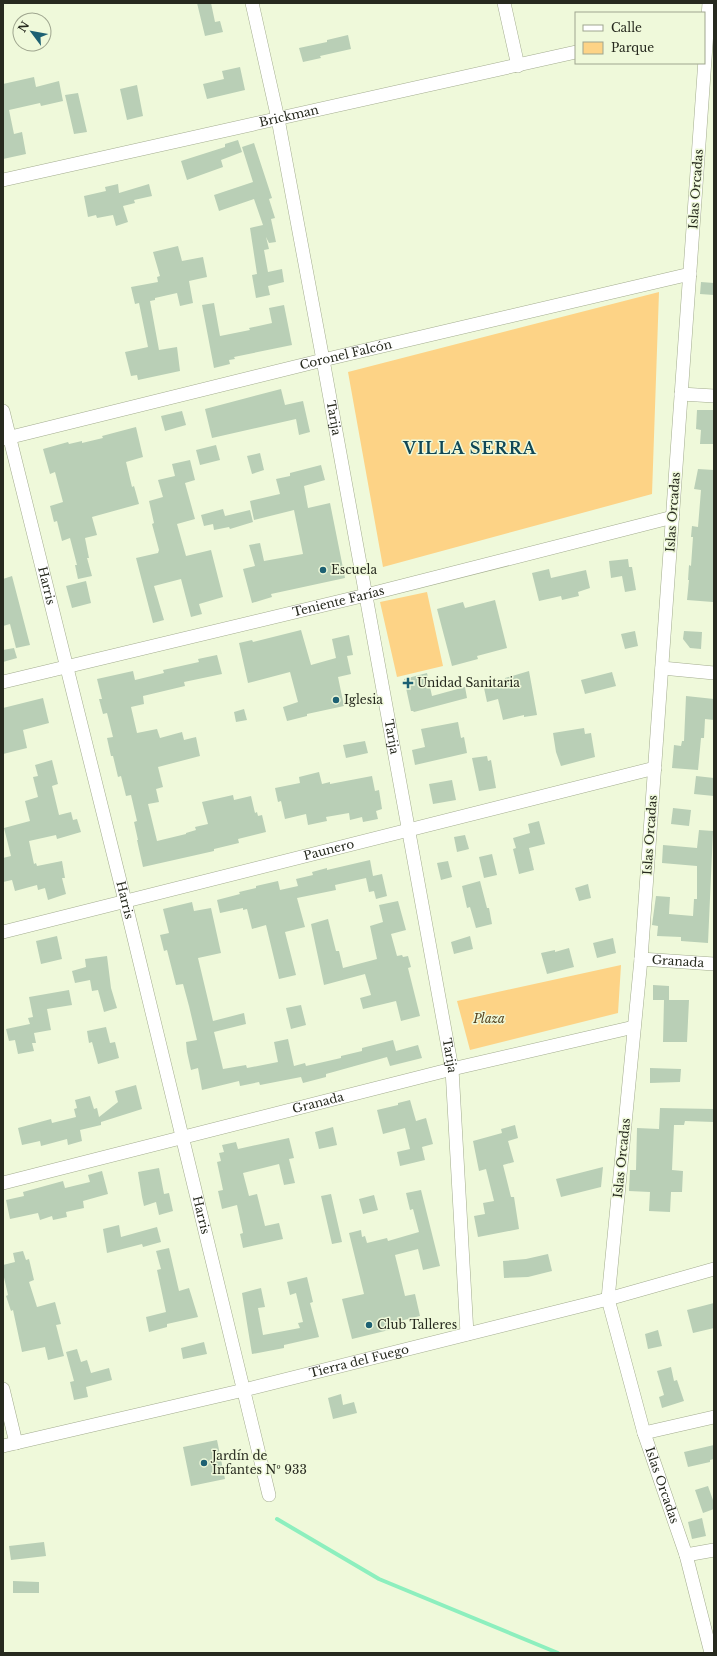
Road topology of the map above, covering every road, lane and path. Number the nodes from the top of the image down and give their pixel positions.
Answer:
1 (252, 3) edge
2 (504, 3) edge
3 (709, 3) edge
4 (706, 20) edge
5 (575, 52) edge
6 (518, 66) junction
7 (708, 108) edge
8 (278, 119) junction
9 (3, 180) edge
10 (690, 274) junction
11 (323, 360) junction
12 (681, 394) junction
13 (714, 396) edge
14 (3, 411) edge
15 (6, 439) edge
16 (673, 517) junction
17 (366, 595) junction
18 (66, 667) junction
19 (662, 668) junction
20 (714, 673) edge
21 (3, 682) edge
22 (655, 768) junction
23 (408, 830) junction
24 (126, 901) junction
25 (3, 932) edge
26 (641, 959) junction
27 (714, 964) edge
28 (634, 1027) junction
29 (452, 1069) junction
30 (183, 1137) junction
31 (3, 1182) edge
32 (714, 1269) edge
33 (608, 1299) junction
34 (467, 1334) junction
35 (3, 1389) edge
36 (244, 1390) junction
37 (714, 1417) edge
38 (644, 1433) junction
39 (16, 1443) junction
40 (3, 1446) edge
41 (269, 1495) dead end
42 (714, 1550) edge
43 (686, 1555) junction
44 (711, 1653) edge

1 - 8 street, Tarija
2 - 6 street
3 - 4 street, Islas Orcadas
4 - 7 street, Islas Orcadas
5 - 6 street, Brickman
6 - 8 street, Brickman
7 - 10 street, Islas Orcadas
8 - 9 street, Brickman
8 - 11 street, Tarija
10 - 11 street, Coronel Falcón
10 - 12 street, Islas Orcadas
11 - 15 street, Coronel Falcón
11 - 17 street, Tarija
12 - 13 street
12 - 16 street, Islas Orcadas
14 - 15 street, Harris
15 - 18 street, Harris
16 - 17 street, Teniente Farías
16 - 19 street, Islas Orcadas
17 - 18 street, Teniente Farías
17 - 23 street, Tarija
18 - 21 street, Teniente Farías
18 - 24 street, Harris
19 - 20 street
19 - 22 street, Islas Orcadas
22 - 23 street, Paunero
22 - 26 street, Islas Orcadas
23 - 24 street, Paunero
23 - 29 street, Tarija
24 - 25 street, Paunero
24 - 30 street, Harris
26 - 27 street, Granada
26 - 28 street, Islas Orcadas
28 - 29 street, Granada
28 - 33 street, Islas Orcadas
29 - 30 street, Granada
29 - 34 street, Tarija
30 - 31 street, Granada
30 - 36 street, Harris
32 - 33 street, Tierra del Fuego
33 - 34 street, Tierra del Fuego
33 - 38 street, Islas Orcadas
34 - 36 street, Tierra del Fuego
35 - 39 street
36 - 39 street, Tierra del Fuego
36 - 41 street, Harris
37 - 38 street
38 - 43 street, Islas Orcadas
39 - 40 street, Tierra del Fuego
42 - 43 street
43 - 44 street, Islas Orcadas

